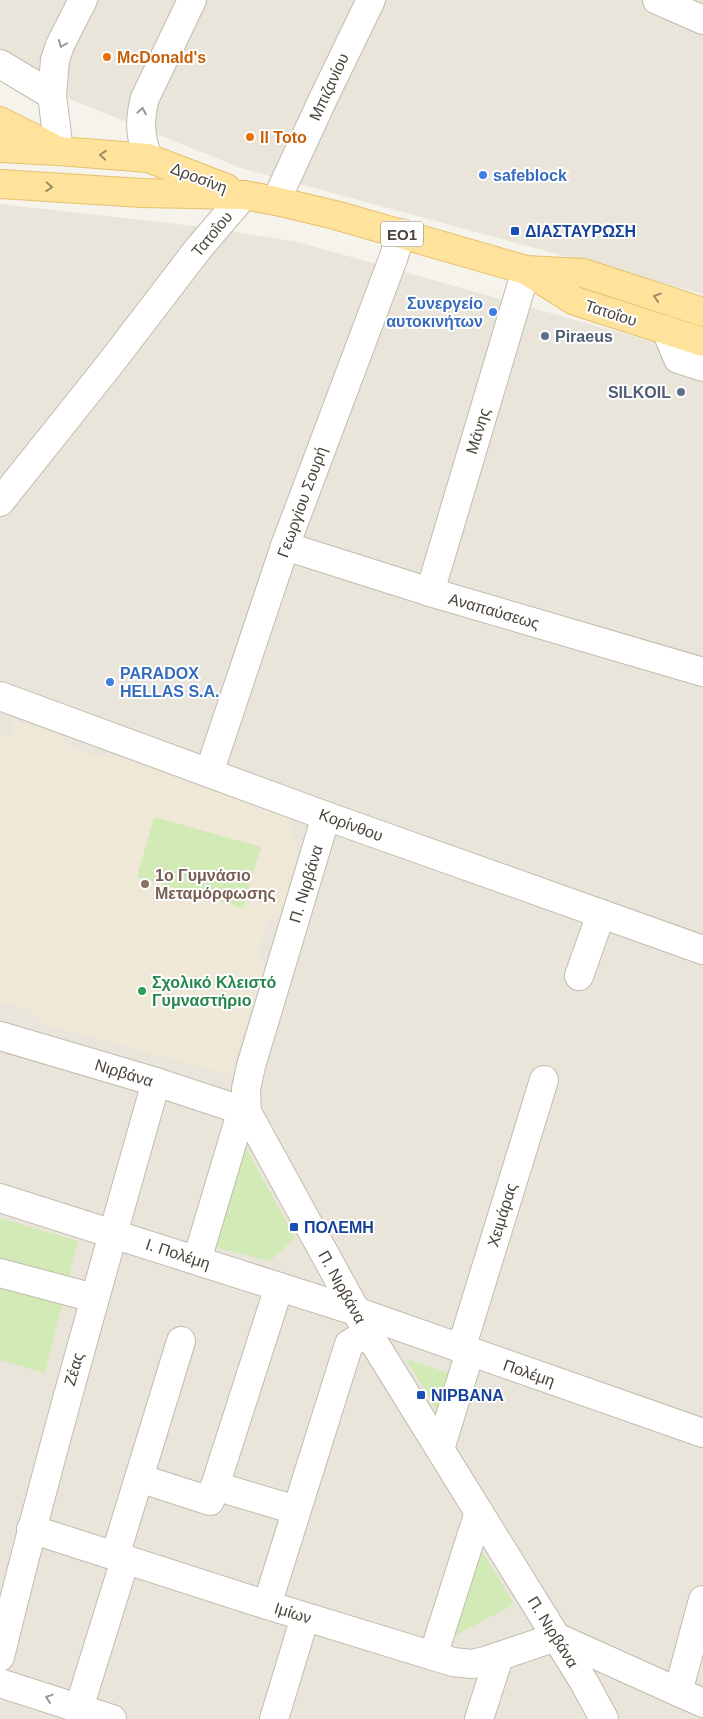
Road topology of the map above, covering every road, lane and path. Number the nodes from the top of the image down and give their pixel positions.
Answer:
1 (83, 0) edge
2 (192, 0) edge
3 (371, 0) edge
4 (657, 0) edge
5 (703, 20) edge
6 (0, 64) edge
7 (52, 94) junction
8 (0, 121) edge
9 (0, 148) edge
10 (59, 151) junction
11 (148, 158) junction
12 (0, 184) edge
13 (244, 195) junction
14 (276, 201) junction
15 (401, 233) junction
16 (526, 270) junction
17 (703, 312) edge
18 (666, 330) junction
19 (703, 342) edge
20 (703, 367) edge
21 (0, 502) edge
22 (285, 546) junction
23 (430, 592) junction
24 (703, 672) edge
25 (0, 696) edge
26 (209, 772) junction
27 (326, 816) junction
28 (601, 914) junction
29 (703, 950) edge
30 (579, 976) dead end
31 (0, 1036) edge
32 (544, 1080) dead end
33 (156, 1082) junction
34 (245, 1111) junction
35 (0, 1198) edge
36 (113, 1234) junction
37 (197, 1260) junction
38 (0, 1272) edge
39 (279, 1287) junction
40 (94, 1298) junction
41 (362, 1322) junction
42 (181, 1341) dead end
43 (465, 1351) junction
44 (703, 1433) edge
45 (440, 1450) junction
46 (139, 1478) junction
47 (216, 1486) junction
48 (296, 1510) junction
49 (479, 1512) junction
50 (31, 1529) junction
51 (120, 1558) junction
52 (703, 1600) edge
53 (267, 1605) junction
54 (305, 1617) junction
55 (556, 1637) junction
56 (433, 1656) junction
57 (0, 1657) edge
58 (499, 1657) junction
59 (0, 1682) edge
60 (678, 1692) junction
61 (703, 1703) edge
62 (79, 1708) junction
63 (593, 1711) edge
64 (112, 1719) edge
65 (274, 1719) edge
66 (479, 1719) edge

1 -> 7 street
11 -> 2 street
3 - 14 street, Μπιζανίου
4 - 5 street
6 - 7 street
7 - 10 street
8 - 10 main road
9 - 10 main road, Δροσίνη / ΕΟ1
11 -> 10 main road, Δροσίνη / ΕΟ1
11 - 13 main road, Δροσίνη / ΕΟ1
12 -> 13 main road, Δροσίνη / ΕΟ1
13 - 14 main road, Τατοΐου / ΕΟ1
13 - 21 street, Τατοΐου
14 - 15 main road, Τατοΐου / ΕΟ1
15 - 16 main road, Τατοΐου / ΕΟ1
15 - 22 street, Γεωργίου Σουρή
17 -> 16 main road, Τατοΐου / ΕΟ1
16 - 18 main road, Τατοΐου / ΕΟ1
16 - 23 street, Μάνης
18 - 19 main road, Τατοΐου / ΕΟ1
18 - 20 street
22 - 23 street, Αναπαύσεως
22 - 26 street, Γεωργίου Σουρή
23 - 24 street, Αναπαύσεως
25 - 26 street, Κορίνθου
26 - 27 street, Κορίνθου
27 - 28 street, Κορίνθου
27 - 34 street, Π. Νιρβάνα
28 - 29 street, Κορίνθου
28 - 30 street
31 - 33 street, Νιρβάνα
32 - 43 street, Χειμάρας
33 - 34 street, Νιρβάνα
33 - 36 street, Ζέας
34 - 37 street
34 - 41 street, Π. Νιρβάνα
35 - 36 street, Ι. Πολέμη
36 - 37 street, Ι. Πολέμη
36 - 40 street, Ζέας
37 - 39 street, Ι. Πολέμη
38 - 40 street
39 - 41 street, Ι. Πολέμη
39 - 47 street
40 - 50 street, Ζέας
41 - 43 street, Πολέμη
41 - 45 street, Π. Νιρβάνα
41 - 48 street
42 - 46 street
43 - 44 street, Πολέμη
43 - 45 street, Χειμάρας
45 - 49 street, Π. Νιρβάνα
46 - 47 street
46 - 51 street
47 - 48 street
48 - 53 street
49 - 55 street, Π. Νιρβάνα
49 - 56 street
50 - 51 street, Ιμίων
50 - 57 street, Ζέας
51 - 53 street, Ιμίων
51 - 62 street
52 - 60 street
53 - 54 street, Ιμίων
54 - 56 street, Ιμίων
54 - 65 street
55 - 58 street, Ιμίων
55 - 60 street
55 - 63 street, Π. Νιρβάνα
56 - 58 street, Ιμίων
58 - 66 street
62 -> 59 street
60 - 61 street
62 - 64 street

